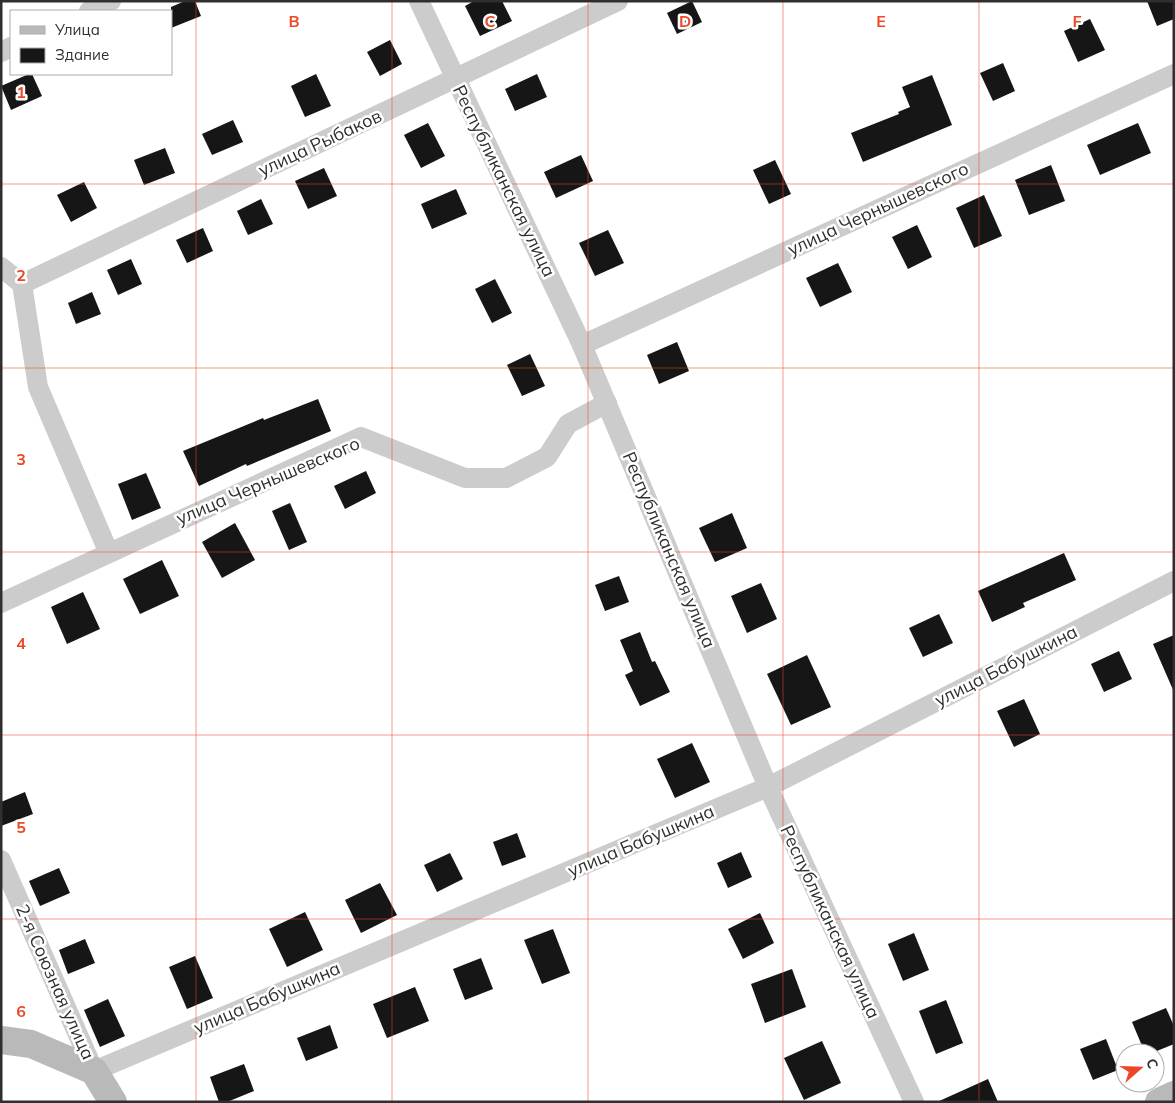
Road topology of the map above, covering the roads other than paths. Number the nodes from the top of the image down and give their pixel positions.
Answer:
1 (111, 1) edge
2 (418, 1) edge
3 (618, 1) edge
4 (91, 10) edge
5 (1174, 74) edge
6 (455, 79) junction
7 (1, 267) edge
8 (22, 284) junction
9 (582, 345) junction
10 (607, 403) junction
11 (108, 552) junction
12 (1174, 581) edge
13 (1, 602) edge
14 (768, 788) junction
15 (1, 860) edge
16 (1, 1040) edge
17 (94, 1071) junction
18 (1174, 1095) edge
19 (113, 1102) edge
20 (914, 1102) edge
21 (1159, 1102) edge

1 - 4 street
2 - 6 street, Республиканская улица
3 - 6 street, улица Рыбаков
5 - 9 street, улица Чернышевского
6 - 8 street, улица Рыбаков
6 - 9 street, Республиканская улица
7 - 8 street
8 - 11 street
9 - 10 street, Республиканская улица
10 - 11 street, улица Чернышевского
10 - 14 street, Республиканская улица
11 - 13 street, улица Чернышевского
12 - 14 street, улица Бабушкина
14 - 17 street, улица Бабушкина
14 - 20 street, Республиканская улица
15 - 17 street, 2-я Союзная улица
16 - 17 main road
17 - 19 main road, 2-я Союзная улица
18 - 21 main road

